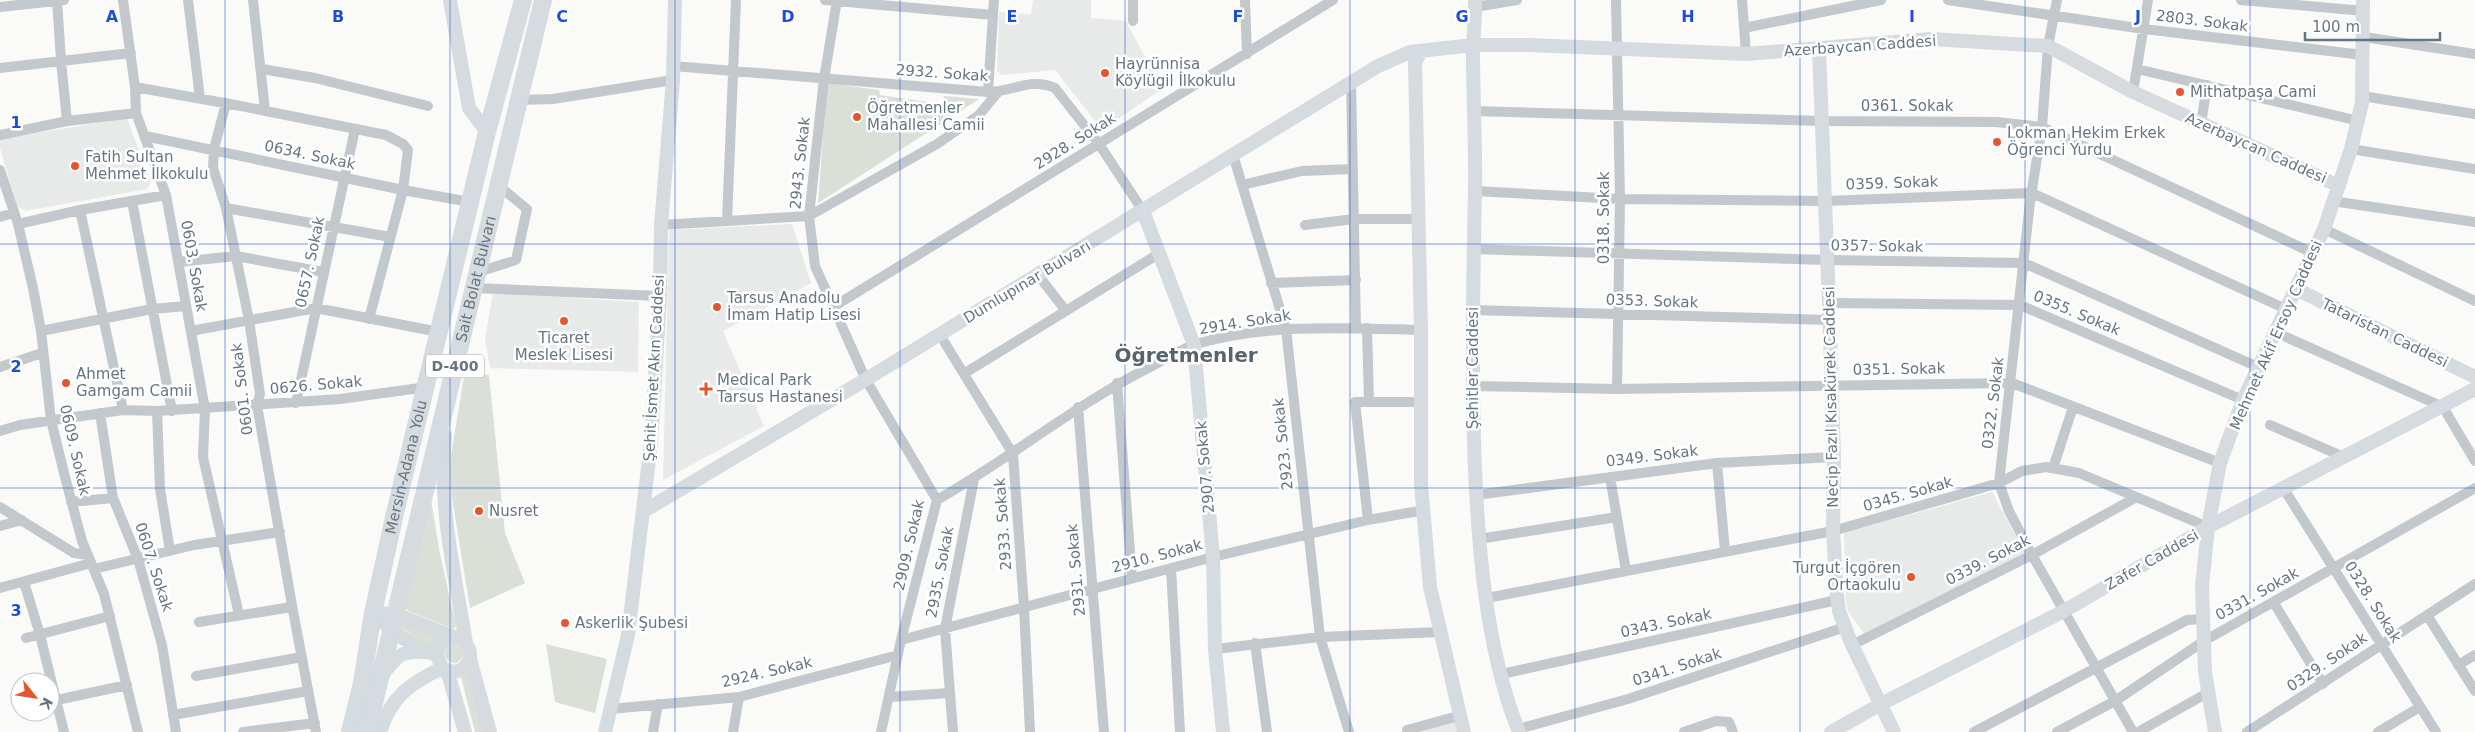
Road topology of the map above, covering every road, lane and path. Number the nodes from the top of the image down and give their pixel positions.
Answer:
1 (60, 0) edge
2 (123, 0) edge
3 (188, 0) edge
4 (253, 0) edge
5 (450, 0) edge
6 (523, 0) edge
7 (543, 0) edge
8 (675, 0) edge
9 (736, 0) edge
10 (825, 0) edge
11 (837, 0) edge
12 (994, 0) edge
13 (1133, 0) edge
14 (1245, 0) edge
15 (1333, 0) edge
16 (1517, 0) edge
17 (1616, 0) edge
18 (1742, 0) edge
19 (1881, 0) edge
20 (1948, 0) edge
21 (2057, 0) edge
22 (2148, 0) edge
23 (2241, 0) edge
24 (1475, 3) edge
25 (2363, 6) edge
26 (0, 7) edge
27 (993, 15) junction
28 (2055, 15) junction
29 (1133, 21) dead end
30 (1744, 28) junction
31 (2144, 28) junction
32 (2364, 37) junction
33 (1473, 45) junction
34 (2048, 46) junction
35 (1616, 48) junction
36 (1819, 50) junction
37 (1415, 52) junction
38 (131, 53) junction
39 (1247, 54) junction
40 (1746, 54) junction
41 (2475, 54) edge
42 (2363, 56) junction
43 (60, 61) junction
44 (0, 68) edge
45 (262, 69) junction
46 (2137, 70) junction
47 (734, 71) junction
48 (673, 73) junction
49 (824, 79) junction
50 (1351, 82) junction
51 (2207, 85) junction
52 (135, 87) junction
53 (993, 92) junction
54 (2133, 92) junction
55 (2362, 96) junction
56 (200, 98) junction
57 (519, 100) junction
58 (226, 103) junction
59 (428, 106) dead end
60 (265, 110) junction
61 (1473, 111) junction
62 (136, 113) junction
63 (2475, 114) edge
64 (1618, 116) junction
65 (2359, 120) junction
66 (67, 121) junction
67 (1822, 121) junction
68 (2202, 124) junction
69 (2042, 127) junction
70 (355, 129) junction
71 (487, 132) junction
72 (0, 135) edge
73 (144, 136) junction
74 (1099, 144) junction
75 (214, 149) junction
76 (2351, 149) junction
77 (1234, 155) junction
78 (1353, 169) junction
79 (2475, 169) edge
80 (0, 170) edge
81 (343, 177) junction
82 (1242, 185) junction
83 (498, 186) junction
84 (2339, 186) junction
85 (403, 190) junction
86 (1475, 191) junction
87 (2032, 193) junction
88 (166, 195) junction
89 (1620, 198) junction
90 (132, 201) junction
91 (1826, 201) junction
92 (2332, 201) junction
93 (470, 202) junction
94 (226, 208) junction
95 (80, 210) junction
96 (1143, 211) junction
97 (14, 213) junction
98 (809, 216) junction
99 (0, 217) edge
100 (1354, 219) junction
101 (1419, 219) junction
102 (727, 221) junction
103 (2475, 222) edge
104 (18, 224) junction
105 (660, 224) junction
106 (1305, 225) dead end
107 (333, 227) junction
108 (2324, 229) junction
109 (390, 238) junction
110 (1473, 249) junction
111 (2313, 252) junction
112 (1160, 253) junction
113 (1618, 253) junction
114 (236, 256) junction
115 (1827, 260) junction
116 (178, 262) junction
117 (2024, 263) junction
118 (323, 272) junction
119 (1038, 275) junction
120 (476, 280) junction
121 (1356, 280) junction
122 (1271, 283) junction
123 (2296, 289) junction
124 (660, 296) junction
125 (2475, 301) edge
126 (1829, 303) junction
127 (2020, 305) junction
128 (186, 306) junction
129 (833, 307) junction
130 (316, 308) junction
131 (152, 309) junction
132 (1473, 310) junction
133 (2286, 310) junction
134 (1066, 311) junction
135 (1618, 315) junction
136 (103, 319) junction
137 (369, 319) junction
138 (249, 320) junction
139 (1830, 320) junction
140 (1356, 328) junction
141 (1368, 328) junction
142 (1286, 329) junction
143 (1421, 330) junction
144 (41, 331) junction
145 (191, 331) junction
146 (439, 332) junction
147 (2275, 332) junction
148 (940, 334) junction
149 (1194, 345) junction
150 (42, 353) junction
151 (0, 367) edge
152 (2258, 367) junction
153 (965, 373) junction
154 (2475, 377) edge
155 (866, 380) junction
156 (1117, 383) junction
157 (2012, 383) junction
158 (1831, 385) junction
159 (1472, 386) junction
160 (427, 387) junction
161 (450, 389) junction
162 (1617, 389) junction
163 (2475, 389) edge
164 (2243, 400) junction
165 (296, 402) junction
166 (1369, 402) junction
167 (1421, 402) junction
168 (257, 406) junction
169 (1078, 407) junction
170 (2073, 407) junction
171 (2443, 407) junction
172 (205, 409) junction
173 (123, 410) junction
174 (172, 411) junction
175 (157, 412) junction
176 (100, 413) junction
177 (51, 420) junction
178 (2270, 425) dead end
179 (0, 431) edge
180 (1013, 454) junction
181 (1834, 457) junction
182 (2344, 457) junction
183 (2475, 461) edge
184 (1717, 463) junction
185 (2220, 463) junction
186 (2053, 468) junction
187 (1610, 477) junction
188 (974, 479) junction
189 (1999, 483) junction
190 (2475, 488) edge
191 (2284, 489) junction
192 (1476, 495) junction
193 (0, 496) edge
194 (113, 498) junction
195 (2135, 498) junction
196 (937, 500) junction
197 (71, 502) junction
198 (2, 508) edge
199 (1424, 510) junction
200 (644, 511) junction
201 (1617, 517) junction
202 (22, 520) junction
203 (1368, 520) junction
204 (0, 526) edge
205 (2208, 527) junction
206 (1833, 530) junction
207 (280, 532) junction
208 (1308, 536) junction
209 (1479, 539) junction
210 (221, 541) junction
211 (170, 551) junction
212 (1726, 551) junction
213 (2032, 555) junction
214 (1213, 557) junction
215 (138, 559) junction
216 (91, 562) junction
217 (1171, 568) junction
218 (2333, 568) junction
219 (1626, 570) junction
220 (1132, 578) junction
221 (24, 582) junction
222 (2475, 584) edge
223 (0, 588) edge
224 (1093, 589) junction
225 (1487, 598) junction
226 (1837, 600) junction
227 (2274, 603) junction
228 (292, 607) junction
229 (1024, 607) junction
230 (2064, 611) junction
231 (373, 613) junction
232 (2427, 615) junction
233 (110, 616) junction
234 (239, 616) junction
235 (2203, 619) junction
236 (393, 621) junction
237 (199, 622) dead end
238 (1845, 627) junction
239 (945, 629) junction
240 (1440, 632) junction
241 (40, 635) junction
242 (1320, 636) junction
243 (26, 638) dead end
244 (461, 640) junction
245 (901, 640) junction
246 (2204, 641) junction
247 (1254, 643) junction
248 (2382, 644) junction
249 (1852, 646) junction
250 (1215, 649) junction
251 (2475, 654) edge
252 (898, 656) junction
253 (302, 657) junction
254 (470, 660) junction
255 (438, 661) junction
256 (2458, 665) junction
257 (2096, 668) junction
258 (50, 672) edge
259 (1502, 674) junction
260 (196, 676) dead end
261 (380, 677) junction
262 (362, 683) junction
263 (2323, 684) junction
264 (126, 685) junction
265 (308, 691) junction
266 (2475, 691) edge
267 (2209, 692) junction
268 (950, 693) junction
269 (739, 697) junction
270 (889, 697) junction
271 (60, 699) edge
272 (2115, 701) junction
273 (658, 704) junction
274 (1880, 704) junction
275 (2420, 707) junction
276 (611, 709) junction
277 (60, 714) edge
278 (173, 715) junction
279 (1458, 716) junction
280 (316, 727) edge
281 (1518, 730) edge
282 (64, 732) edge
283 (138, 732) edge
284 (176, 732) edge
285 (243, 732) edge
286 (341, 732) edge
287 (350, 732) edge
288 (367, 732) edge
289 (380, 732) edge
290 (465, 732) edge
291 (490, 732) edge
292 (606, 732) edge
293 (653, 732) edge
294 (733, 732) edge
295 (881, 732) edge
296 (953, 732) edge
297 (1030, 732) edge
298 (1104, 732) edge
299 (1180, 732) edge
300 (1223, 732) edge
301 (1267, 732) edge
302 (1349, 732) edge
303 (1408, 732) edge
304 (1464, 732) edge
305 (1684, 732) edge
306 (1733, 732) edge
307 (1830, 732) edge
308 (1894, 732) edge
309 (1974, 732) edge
310 (2057, 732) edge
311 (2133, 732) edge
312 (2138, 732) edge
313 (2215, 732) edge
314 (2247, 732) edge
315 (2378, 732) edge
316 (2436, 732) edge

1 - 26 street
1 - 43 street
2 - 38 street, 0603. Sokak
3 - 56 street
4 - 45 street
5 - 71 street
6 - 71 highway, Mersin-Adana Yolu / D-400
7 - 57 highway, Sait Bolat Bulvarı / D-400
8 - 48 street, Şehit İsmet Akın Caddesi
9 - 47 street
10 - 11 street
11 - 27 street
11 - 49 street, 2943. Sokak
12 - 27 street
13 - 29 street
14 - 39 street
15 - 39 street, 2928. Sokak
16 - 24 street
17 - 35 street, 0318. Sokak
18 - 30 street
19 - 30 street
20 - 28 street, 2803. Sokak
21 - 28 street, 0322. Sokak
22 - 31 street
23 - 25 street
24 - 33 street, Şehitler Caddesi
25 - 32 street, Mehmet Akif Ersoy Caddesi
27 - 53 street
28 - 31 street, 2803. Sokak
28 - 34 street, 0322. Sokak
30 - 40 street
31 - 42 street, 2803. Sokak
31 - 46 street
32 - 41 street
32 - 42 street, Mehmet Akif Ersoy Caddesi
33 - 35 street, Azerbaycan Caddesi
33 - 37 street, Azerbaycan Caddesi
33 - 61 street, Şehitler Caddesi
34 - 36 street, Azerbaycan Caddesi
34 - 54 street, Azerbaycan Caddesi
34 - 69 street, 0322. Sokak
35 - 40 street, Azerbaycan Caddesi
35 - 64 street, 0318. Sokak
36 - 40 street, Azerbaycan Caddesi
36 - 67 street, Necip Fazıl Kısakürek Caddesi
37 - 50 street, Dumlupınar Bulvarı
37 - 101 street
38 - 43 street
38 - 52 street, 0603. Sokak
39 - 74 street, 2928. Sokak
42 - 55 street, Mehmet Akif Ersoy Caddesi
43 - 44 street
43 - 66 street
45 - 59 street
45 - 60 street
46 - 51 street
46 - 54 street
47 - 48 street, 2932. Sokak
47 - 49 street, 2932. Sokak
47 - 102 street
48 - 57 street, 2932. Sokak
48 - 105 street, Şehit İsmet Akın Caddesi
49 - 53 street, 2932. Sokak
49 - 98 street, 2943. Sokak
50 - 77 street, Dumlupınar Bulvarı
50 - 78 street
51 - 65 street
51 - 68 street
52 - 56 street
52 - 62 street, 0603. Sokak
53 - 74 street, 2932. Sokak
53 - 98 street
54 - 68 street, Azerbaycan Caddesi
55 - 63 street
55 - 65 street, Mehmet Akif Ersoy Caddesi
56 - 58 street
57 - 83 highway, Sait Bolat Bulvarı / D-400
58 - 60 street
58 - 75 street, 0601. Sokak
60 - 70 street
61 - 64 street, 0361. Sokak
61 - 86 street, Şehitler Caddesi
62 - 66 street
62 - 73 street, 0603. Sokak
64 - 67 street, 0361. Sokak
64 - 89 street, 0318. Sokak
65 - 76 street, Mehmet Akif Ersoy Caddesi
66 - 72 street
67 - 69 street, 0361. Sokak
67 - 91 street, Necip Fazıl Kısakürek Caddesi
68 - 84 street, Azerbaycan Caddesi
69 - 87 street, 0322. Sokak
69 - 111 street, 0361. Sokak
70 - 81 street, 0657. Sokak
70 - 85 street
71 - 93 highway, Mersin-Adana Yolu / D-400
73 - 75 street, 0634. Sokak
73 - 88 street, 0603. Sokak
74 - 96 street, 2932. Sokak
74 - 129 street, 2928. Sokak
75 - 81 street, 0634. Sokak
75 - 94 street, 0601. Sokak
76 - 79 street
76 - 84 street, Mehmet Akif Ersoy Caddesi
77 - 82 street, 2923. Sokak
77 - 96 street, Dumlupınar Bulvarı
78 - 82 street
78 - 100 street
80 - 97 street, 0609. Sokak
81 - 85 street, 0634. Sokak
81 - 107 street, 0657. Sokak
82 - 122 street, 2923. Sokak
83 - 120 highway, Sait Bolat Bulvarı / D-400
83 - 120 street
84 - 92 street, Mehmet Akif Ersoy Caddesi
85 - 93 street, 0634. Sokak
85 - 109 street
86 - 89 street, 0359. Sokak
86 - 110 street, Şehitler Caddesi
87 - 91 street, 0359. Sokak
87 - 117 street, 0322. Sokak
87 - 133 street, 0359. Sokak
88 - 90 street
88 - 116 street, 0603. Sokak
89 - 91 street, 0359. Sokak
89 - 113 street, 0318. Sokak
90 - 95 street
90 - 131 street
91 - 115 street, Necip Fazıl Kısakürek Caddesi
92 - 103 street
92 - 108 street, Mehmet Akif Ersoy Caddesi
93 - 146 highway, Mersin-Adana Yolu / D-400
94 - 107 street
94 - 114 street, 0601. Sokak
95 - 104 street
95 - 136 street
96 - 112 street, 2907. Sokak
96 - 119 street, Dumlupınar Bulvarı
97 - 99 street
97 - 104 street, 0609. Sokak
98 - 102 street
98 - 129 street, 2943. Sokak
100 - 101 street
100 - 106 street
100 - 121 street
101 - 143 street
102 - 105 street
104 - 144 street, 0609. Sokak
105 - 124 street, Şehit İsmet Akın Caddesi
107 - 109 street
107 - 118 street, 0657. Sokak
108 - 111 street, Mehmet Akif Ersoy Caddesi
108 - 125 street
109 - 137 street
110 - 113 street, 0357. Sokak
110 - 132 street, Şehitler Caddesi
111 - 123 street, Mehmet Akif Ersoy Caddesi
112 - 134 street
112 - 149 street, 2907. Sokak
113 - 115 street, 0357. Sokak
113 - 135 street, 0318. Sokak
114 - 116 street
114 - 118 street
114 - 138 street, 0601. Sokak
115 - 117 street, 0357. Sokak
115 - 126 street, Necip Fazıl Kısakürek Caddesi
116 - 128 street, 0603. Sokak
117 - 127 street, 0322. Sokak
117 - 152 street, 0357. Sokak
118 - 130 street, 0657. Sokak
119 - 134 street
119 - 148 street, Dumlupınar Bulvarı
120 - 124 street
120 - 161 highway, Sait Bolat Bulvarı / D-400
121 - 122 street
121 - 140 street
122 - 142 street, 2923. Sokak
123 - 133 street, Mehmet Akif Ersoy Caddesi
123 - 154 street, Tataristan Caddesi
124 - 200 street, Şehit İsmet Akın Caddesi
126 - 127 street, 0355. Sokak
126 - 139 street, Necip Fazıl Kısakürek Caddesi
127 - 157 street, 0322. Sokak
127 - 164 street, 0355. Sokak
128 - 131 street
128 - 145 street, 0603. Sokak
129 - 155 street, 2943. Sokak
130 - 137 street
130 - 138 street
130 - 165 street, 0657. Sokak
131 - 136 street
131 - 174 street
132 - 135 street, 0353. Sokak
132 - 159 street, Şehitler Caddesi
133 - 147 street, Mehmet Akif Ersoy Caddesi
134 - 153 street
135 - 139 street, 0353. Sokak
135 - 162 street, 0318. Sokak
136 - 144 street
136 - 173 street
137 - 146 street
138 - 145 street
138 - 168 street, 0601. Sokak
139 - 158 street, Necip Fazıl Kısakürek Caddesi
140 - 141 street, 2914. Sokak
140 - 142 street, 2914. Sokak
141 - 143 street, 2914. Sokak
141 - 166 street
142 - 149 street, 2914. Sokak
142 - 208 street, 2923. Sokak
143 - 167 street
144 - 150 street, 0609. Sokak
145 - 172 street, 0603. Sokak
146 - 160 highway, Mersin-Adana Yolu / D-400
147 - 152 street, Mehmet Akif Ersoy Caddesi
147 - 171 street
148 - 153 street, 2933. Sokak
148 - 155 street, Dumlupınar Bulvarı
149 - 156 street, 2914. Sokak
149 - 214 street, 2907. Sokak
150 - 151 street
150 - 177 street, 0609. Sokak
152 - 164 street, Mehmet Akif Ersoy Caddesi
153 - 180 street, 2933. Sokak
155 - 196 street, 2909. Sokak
155 - 200 street, Dumlupınar Bulvarı
156 - 169 street, 2914. Sokak
156 - 220 street
157 - 158 street, 0351. Sokak
157 - 170 street, 0351. Sokak
157 - 189 street, 0322. Sokak
158 - 162 street, 0351. Sokak
158 - 181 street, Necip Fazıl Kısakürek Caddesi
159 - 162 street, 0351. Sokak
159 - 192 street, Şehitler Caddesi
160 - 165 street, 0626. Sokak
160 - 231 highway, Mersin-Adana Yolu / D-400
161 - 236 highway, Sait Bolat Bulvarı / D-400
161 - 244 street
163 - 171 street, Zafer Caddesi
164 - 185 street, Mehmet Akif Ersoy Caddesi
165 - 168 street, 0626. Sokak
166 - 167 street
166 - 203 street
167 - 199 street
168 - 172 street, 0626. Sokak
168 - 207 street, 0601. Sokak
169 - 180 street, 2914. Sokak
169 - 224 street, 2931. Sokak
170 - 185 street, 0351. Sokak
170 - 186 street
171 - 182 street, Zafer Caddesi
171 - 183 street
172 - 174 street, 0626. Sokak
172 - 210 street, 0603. Sokak
173 - 175 street, 0626. Sokak
173 - 176 street, 0626. Sokak
174 - 175 street, 0626. Sokak
175 - 211 street
176 - 177 street, 0626. Sokak
176 - 194 street, 0607. Sokak
177 - 179 street, 0626. Sokak
177 - 197 street, 0609. Sokak
178 - 182 street
180 - 188 street, 2914. Sokak
180 - 229 street, 2933. Sokak
181 - 184 street, 0349. Sokak
181 - 206 street, Necip Fazıl Kısakürek Caddesi
182 - 191 street, Zafer Caddesi
184 - 187 street, 0349. Sokak
184 - 212 street
185 - 205 street, Mehmet Akif Ersoy Caddesi
186 - 189 street, 0345. Sokak
186 - 195 street, 0345. Sokak
187 - 192 street, 0349. Sokak
187 - 201 street
188 - 196 street, 2914. Sokak
188 - 239 street, 2935. Sokak
189 - 206 street, 0345. Sokak
189 - 213 street, 0322. Sokak
190 - 218 street, 0331. Sokak
191 - 205 street, Zafer Caddesi
191 - 218 street, 0328. Sokak
192 - 209 street, Şehitler Caddesi
193 - 198 street
194 - 197 street
194 - 215 street, 0607. Sokak
195 - 205 street, 0345. Sokak
195 - 213 street, 0339. Sokak
196 - 245 street, 2909. Sokak
197 - 216 street, 0609. Sokak
198 - 202 street
199 - 203 street, 2910. Sokak
199 - 240 street
200 - 276 street, Şehit İsmet Akın Caddesi
201 - 209 street
201 - 219 street
202 - 204 street
202 - 216 street
203 - 208 street, 2910. Sokak
205 - 230 street, Zafer Caddesi
205 - 235 street, Mehmet Akif Ersoy Caddesi
206 - 212 street, 0345. Sokak
206 - 226 street, Necip Fazıl Kısakürek Caddesi
207 - 210 street
207 - 228 street, 0601. Sokak
208 - 214 street, 2910. Sokak
208 - 242 street, 2923. Sokak
209 - 225 street, Şehitler Caddesi
210 - 211 street
210 - 234 street, 0603. Sokak
211 - 215 street
212 - 219 street, 0345. Sokak
213 - 230 street, 0322. Sokak
213 - 249 street, 0339. Sokak
214 - 217 street, 2910. Sokak
214 - 250 street, 2907. Sokak
215 - 216 street
215 - 278 street, 0607. Sokak
216 - 221 street
216 - 233 street, 0609. Sokak
217 - 220 street, 2910. Sokak
217 - 299 street
218 - 227 street, 0331. Sokak
218 - 248 street, 0328. Sokak
219 - 225 street, 0345. Sokak
220 - 224 street, 2910. Sokak
221 - 223 street
221 - 241 street
222 - 232 street, 0329. Sokak
224 - 229 street, 2910. Sokak
224 - 298 street, 2931. Sokak
225 - 259 street, Şehitler Caddesi
226 - 238 street, Necip Fazıl Kısakürek Caddesi
226 - 259 street, 0343. Sokak
227 - 246 street, 0331. Sokak
227 - 263 street
228 - 234 street
228 - 253 street, 0601. Sokak
229 - 239 street, 2910. Sokak
229 - 297 street, 2933. Sokak
230 - 257 street, 0322. Sokak
230 - 274 street, Zafer Caddesi
231 - 236 street
231 - 262 highway, Mersin-Adana Yolu / D-400
232 - 248 street, 0329. Sokak
232 - 256 street
233 - 241 street
233 - 264 street, 0609. Sokak
234 - 237 street
235 - 246 street, Mehmet Akif Ersoy Caddesi
235 - 257 street
236 - 244 street
236 - 255 street
236 - 261 highway, Sait Bolat Bulvarı / D-400
238 - 249 street, Necip Fazıl Kısakürek Caddesi
238 - 281 street, 0341. Sokak
239 - 245 street, 2910. Sokak
239 - 268 street, 2935. Sokak
240 - 242 street
240 - 279 street
241 - 243 street
241 - 258 street
242 - 247 street
242 - 302 street, 2923. Sokak
244 - 254 street
244 - 255 street
245 - 252 street, 2909. Sokak
246 - 267 street, Mehmet Akif Ersoy Caddesi
246 - 272 street, 0331. Sokak
247 - 250 street
247 - 301 street
248 - 263 street, 0329. Sokak
248 - 275 street, 0328. Sokak
249 - 274 street, Necip Fazıl Kısakürek Caddesi
250 - 300 street, 2907. Sokak
251 - 256 street
252 - 269 street, 2924. Sokak
252 - 270 street, 2909. Sokak
253 - 260 street
253 - 265 street, 0601. Sokak
254 - 255 street
254 - 291 street
255 - 261 street
255 - 289 street
255 - 290 street
256 - 266 street
257 - 272 street, 0322. Sokak
257 - 309 street
259 - 281 street, Şehitler Caddesi
261 - 288 highway, Sait Bolat Bulvarı / D-400
262 - 286 street
262 - 287 highway, Mersin-Adana Yolu / D-400
263 - 314 street, 0329. Sokak
264 - 271 street
264 - 283 street, 0609. Sokak
265 - 278 street
265 - 280 street, 0601. Sokak
267 - 312 street
267 - 313 street, Mehmet Akif Ersoy Caddesi
268 - 270 street
268 - 296 street, 2935. Sokak
269 - 273 street, 2924. Sokak
269 - 294 street
270 - 295 street, 2909. Sokak
272 - 310 street, 0331. Sokak
272 - 311 street, 0322. Sokak
273 - 276 street, 2924. Sokak
273 - 293 street
274 - 307 street, Zafer Caddesi
274 - 308 street, Necip Fazıl Kısakürek Caddesi
275 - 315 street
275 - 316 street, 0328. Sokak
276 - 292 street, Şehit İsmet Akın Caddesi
277 - 282 street
278 - 284 street, 0607. Sokak
279 - 303 street
279 - 304 street
280 - 285 street
305 - 306 street

